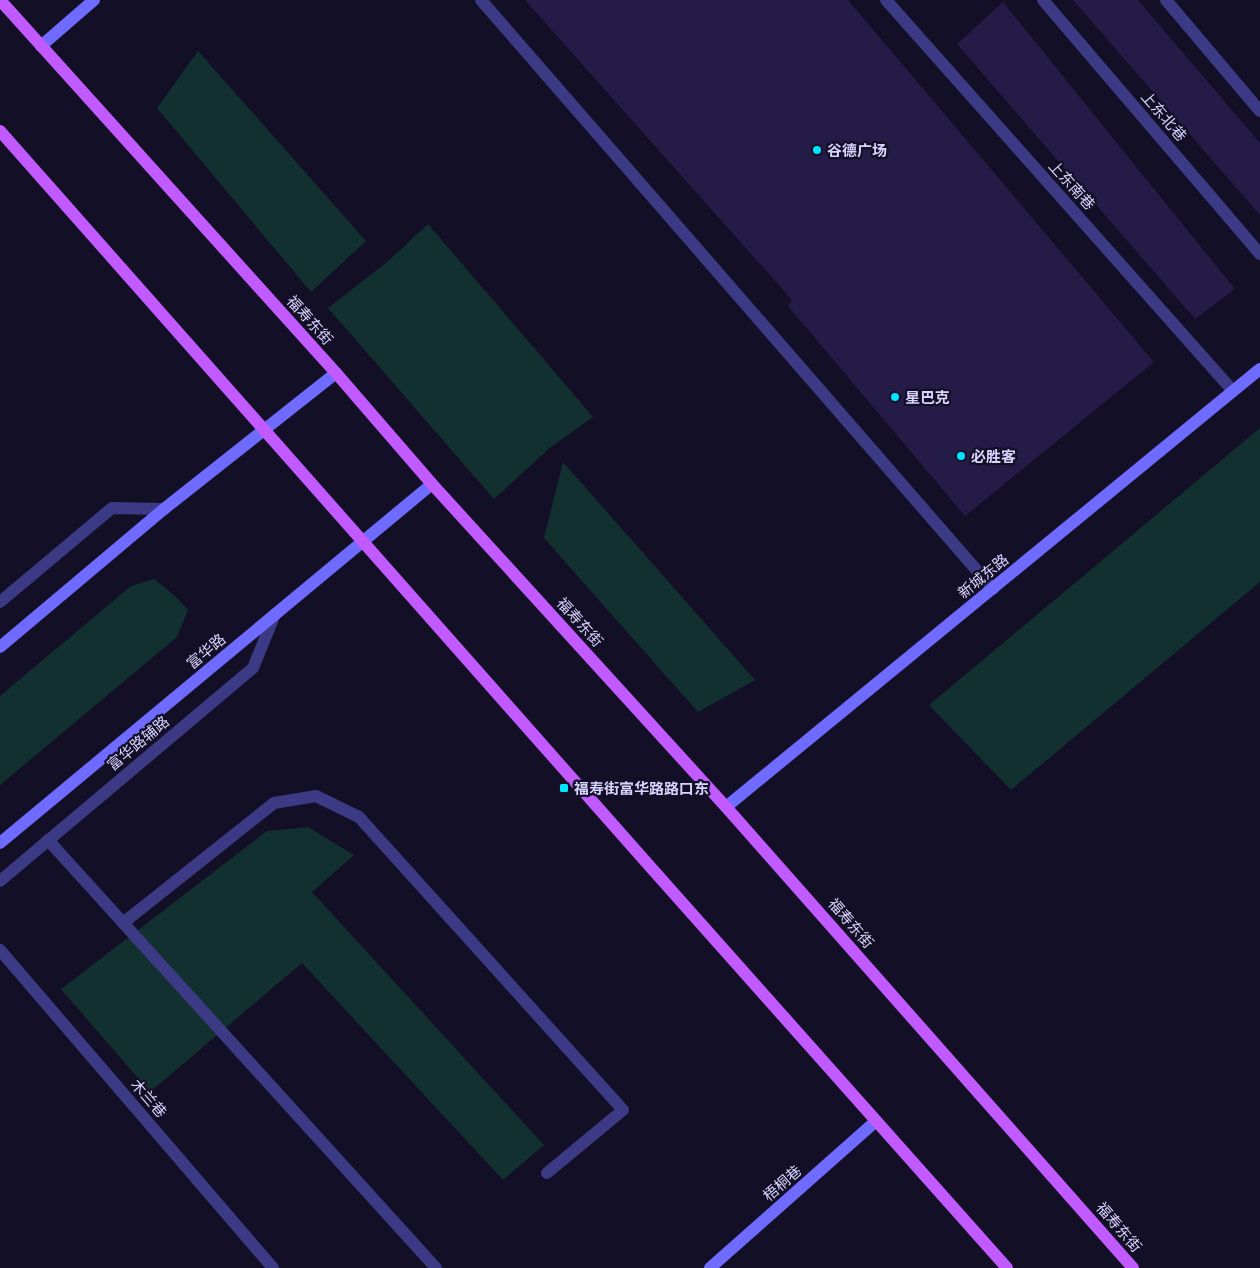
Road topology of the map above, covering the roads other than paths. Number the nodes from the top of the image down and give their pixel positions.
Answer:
1 (0, 0) edge
2 (94, 0) edge
3 (481, 0) edge
4 (886, 0) edge
5 (1043, 0) edge
6 (1166, 0) edge
7 (41, 46) junction
8 (1260, 111) edge
9 (0, 131) edge
10 (1260, 254) edge
11 (1260, 369) edge
12 (336, 373) junction
13 (1233, 391) junction
14 (264, 430) junction
15 (432, 484) junction
16 (164, 510) junction
17 (363, 542) junction
18 (994, 589) junction
19 (0, 602) edge
20 (275, 614) junction
21 (0, 647) edge
22 (726, 807) junction
23 (48, 840) junction
24 (0, 843) edge
25 (0, 881) edge
26 (123, 923) junction
27 (0, 950) edge
28 (876, 1122) junction
29 (547, 1174) dead end
30 (273, 1268) edge
31 (436, 1268) edge
32 (710, 1268) edge
33 (1006, 1268) edge
34 (1133, 1268) edge

1 - 7 main road, 福寿东街
2 - 7 street
3 - 18 street
4 - 13 street, 上东南巷
5 - 10 street, 上东北巷
6 - 8 street
7 - 12 main road, 福寿东街
9 - 14 main road
11 - 13 street, 新城东路
12 - 14 street
12 - 15 main road, 福寿东街
13 - 18 street, 新城东路
14 - 16 street
14 - 17 main road
15 - 17 street, 富华路
15 - 22 main road, 福寿东街
16 - 19 street
16 - 21 street
17 - 20 street, 富华路
17 - 28 main road
18 - 22 street, 新城东路
20 - 23 street, 富华路辅路
20 - 24 street, 富华路
22 - 34 main road, 福寿东街
23 - 25 street, 富华路辅路
23 - 26 street
26 - 29 street
26 - 31 street
27 - 30 street, 木兰巷
28 - 32 street, 梧桐巷
28 - 33 main road

